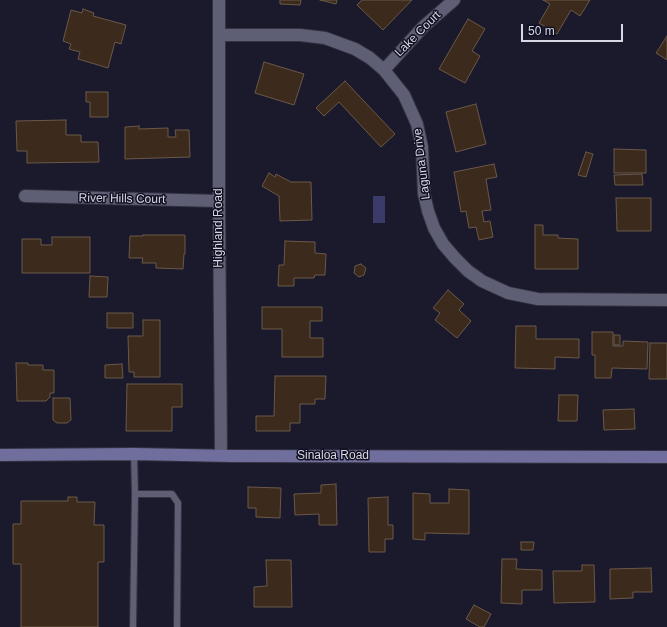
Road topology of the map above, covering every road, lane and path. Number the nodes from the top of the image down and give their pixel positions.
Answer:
1 (218, 0) edge
2 (454, 0) edge
3 (218, 35) junction
4 (384, 70) junction
5 (24, 196) dead end
6 (219, 201) junction
7 (667, 300) edge
8 (134, 454) junction
9 (0, 455) edge
10 (221, 455) junction
11 (667, 457) edge
12 (135, 494) junction
13 (133, 627) edge
14 (177, 627) edge

1 - 3 street, Highland Road
2 - 4 street, Lake Court
3 - 4 street, Laguna Drive
3 - 6 street, Highland Road
4 - 7 street, Laguna Drive
5 - 6 street, River Hills Court
6 - 10 street, Highland Road
8 - 9 street, Sinaloa Road
8 - 10 street, Sinaloa Road
8 - 12 lane
10 - 11 street, Sinaloa Road
12 - 13 lane
12 - 14 lane

